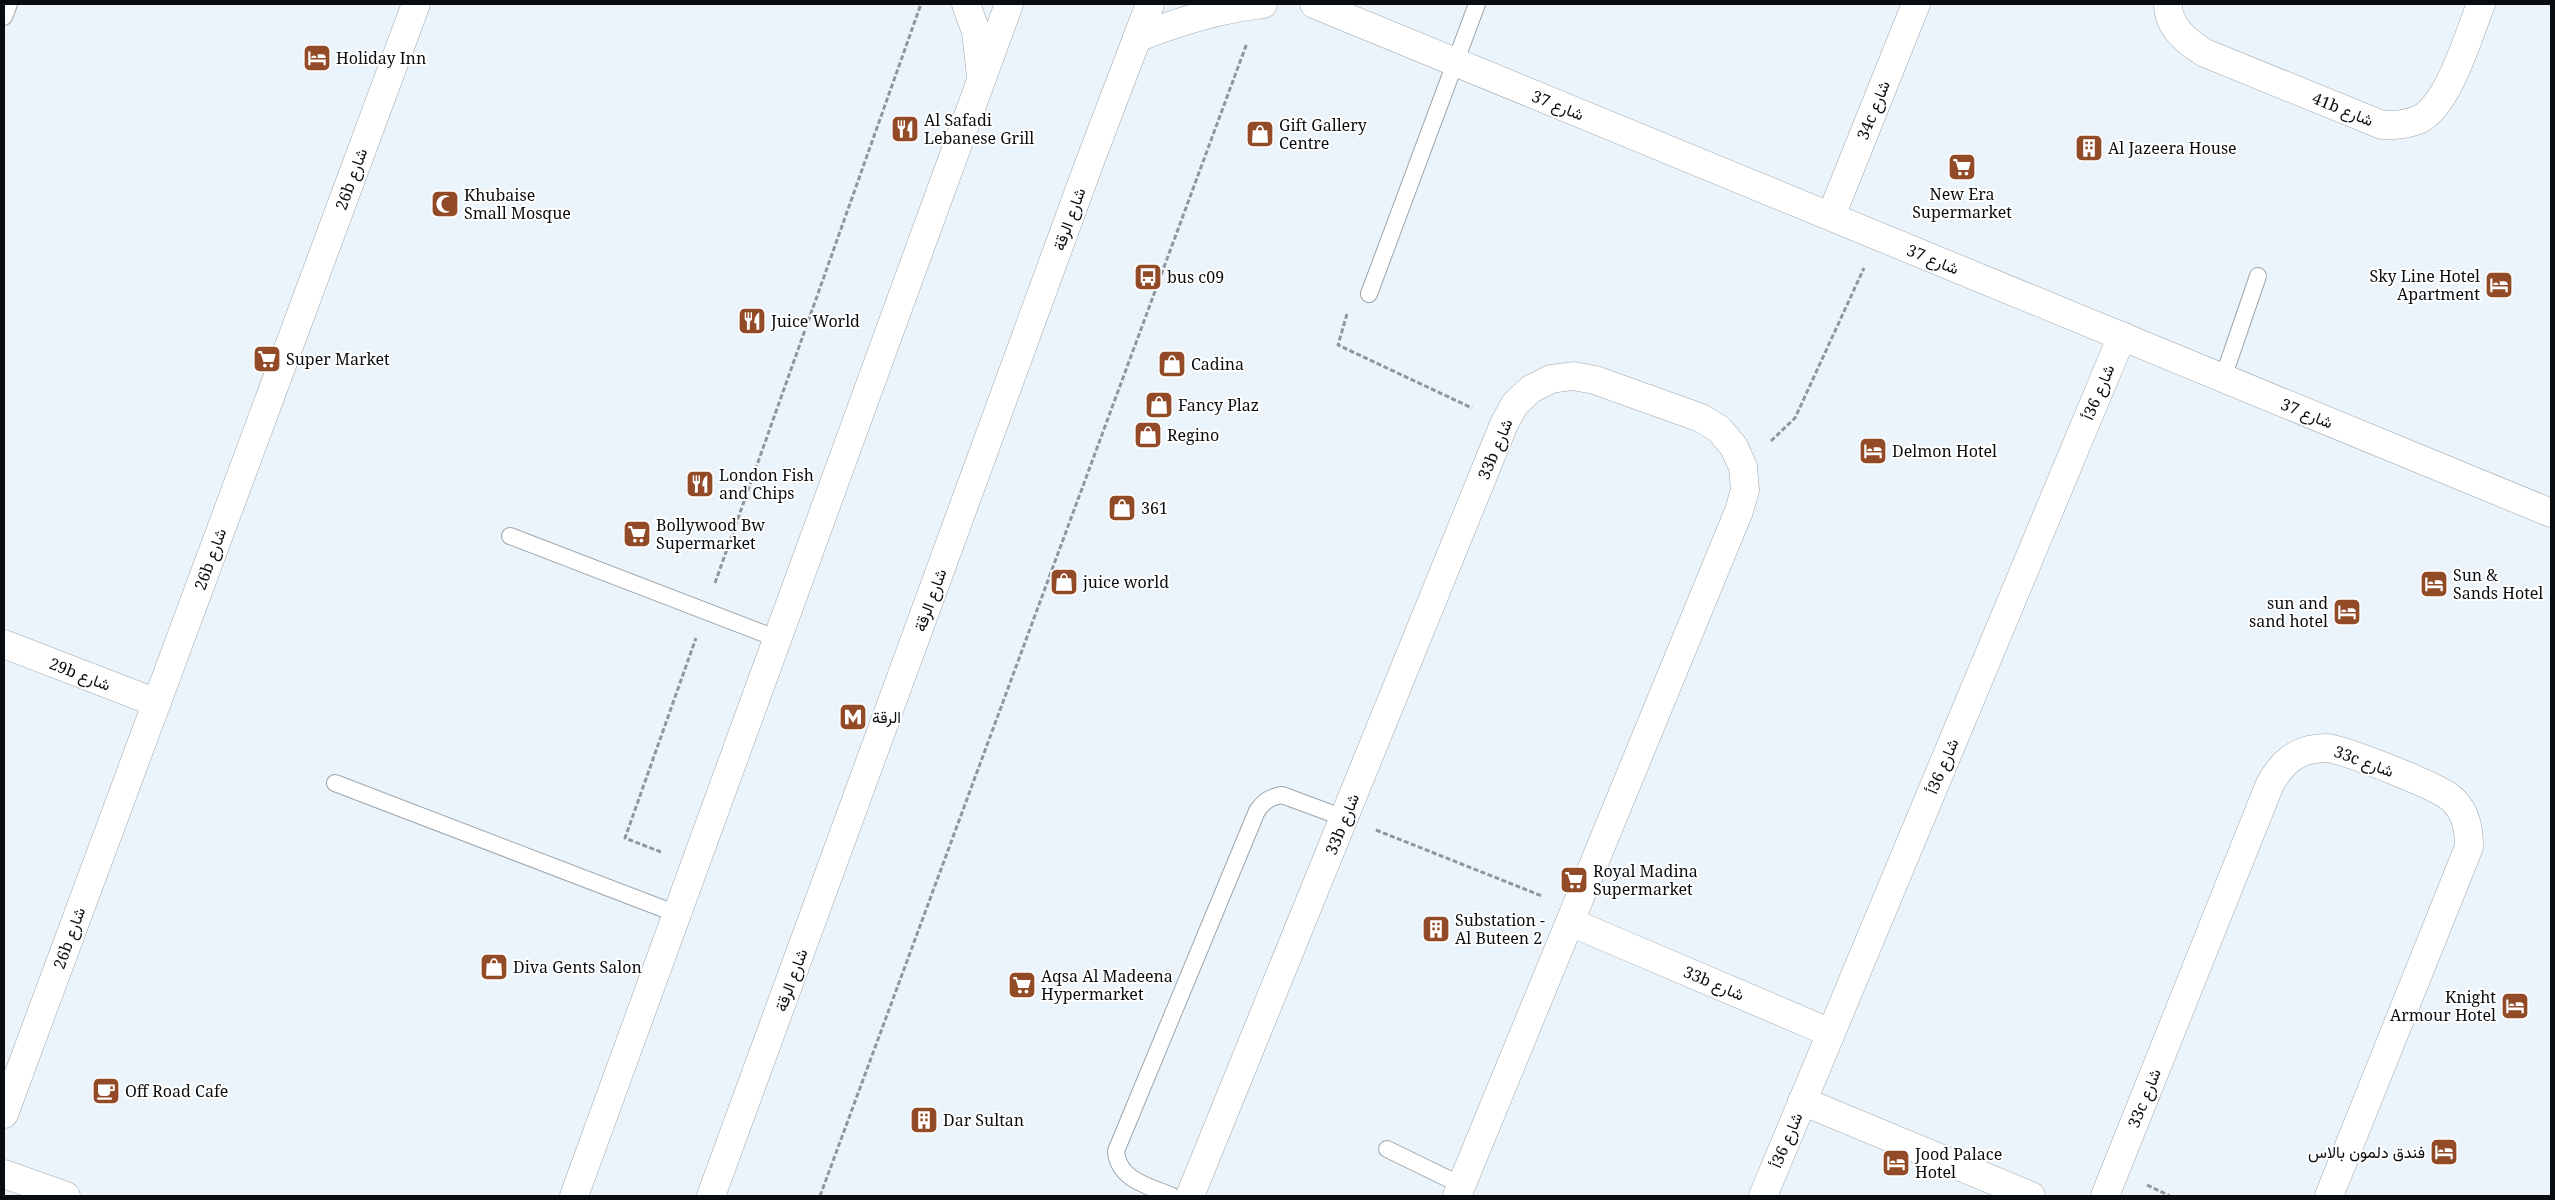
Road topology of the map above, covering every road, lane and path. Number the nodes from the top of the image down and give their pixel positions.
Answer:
1 (9, 4) edge
2 (416, 4) edge
3 (921, 4) edge
4 (966, 4) edge
5 (1009, 4) edge
6 (1150, 4) edge
7 (1263, 4) edge
8 (1314, 4) edge
9 (1478, 4) edge
10 (1916, 4) edge
11 (2168, 4) edge
12 (2481, 4) edge
13 (4, 18) edge
14 (1251, 33) dead end
15 (1137, 38) junction
16 (1455, 64) junction
17 (982, 76) junction
18 (1830, 216) junction
19 (1879, 236) junction
20 (2258, 276) dead end
21 (1369, 294) dead end
22 (2122, 336) junction
23 (2223, 378) junction
24 (1743, 467) junction
25 (2551, 513) edge
26 (510, 536) dead end
27 (706, 611) junction
28 (778, 639) junction
29 (4, 644) edge
30 (157, 703) junction
31 (335, 783) dead end
32 (1344, 818) junction
33 (666, 844) dead end
34 (677, 914) junction
35 (1572, 916) junction
36 (1831, 1032) junction
37 (1802, 1101) junction
38 (4, 1114) edge
39 (1387, 1149) dead end
40 (4, 1174) edge
41 (1459, 1191) edge
42 (66, 1196) edge
43 (574, 1196) edge
44 (711, 1196) edge
45 (820, 1196) edge
46 (1172, 1196) edge
47 (1190, 1196) edge
48 (1763, 1196) edge
49 (2031, 1196) edge
50 (2105, 1196) edge
51 (2329, 1196) edge

1 - 13 lane
2 - 30 street, 26b شارع
3 - 27 path
4 - 17 street
5 - 17 street
6 - 15 street, شارع الرقة
7 - 15 street
8 - 16 street, شارع 37
9 - 16 lane
10 - 18 street, 34c شارع
11 - 12 street, 41b شارع
14 - 45 path
15 - 44 street, شارع الرقة
16 - 18 street, شارع 37
16 - 21 lane
17 - 28 street
18 - 19 street, شارع 37
19 - 22 street, شارع 37
19 - 24 path
20 - 23 lane
22 - 23 street, شارع 37
22 - 36 street, شارع 36أ
23 - 25 street, شارع 37
24 - 32 street, 33b شارع
24 - 35 street, 33b شارع
26 - 27 lane
27 - 28 lane
27 - 33 path
28 - 34 street
29 - 30 street, 29b شارع
30 - 38 street, 26b شارع
31 - 34 lane
32 - 35 path
32 - 46 lane
32 - 47 street, 33b شارع
34 - 43 street
35 - 36 street, 33b شارع
35 - 41 street, 33b شارع
36 - 37 street, شارع 36أ
37 - 48 street, شارع 36أ
37 - 49 street
39 - 41 lane
40 - 42 street
50 - 51 street, 33c شارع

